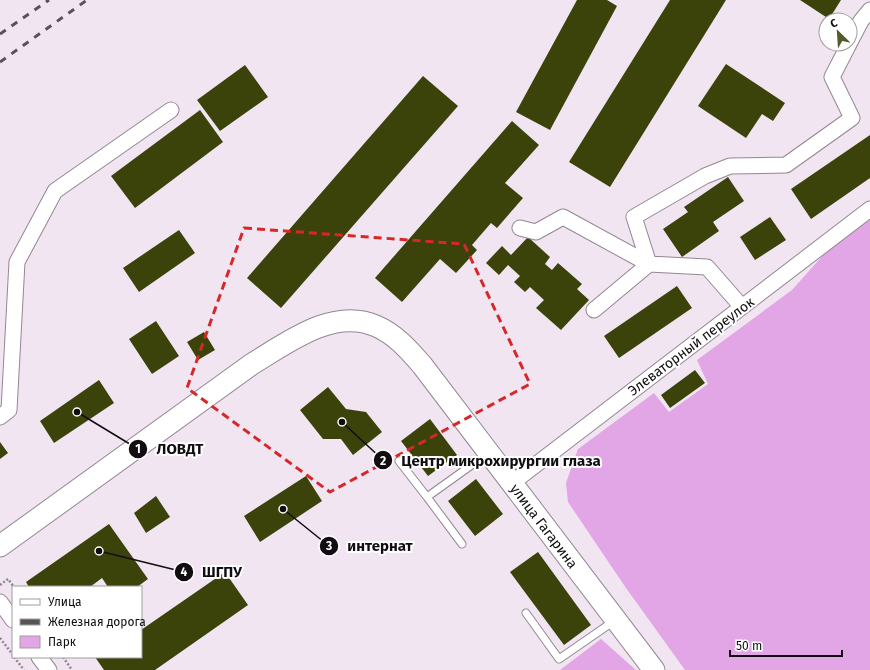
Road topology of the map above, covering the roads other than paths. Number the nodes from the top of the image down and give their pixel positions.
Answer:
1 (870, 10) edge
2 (858, 26) edge
3 (844, 52) edge
4 (171, 110) dead end
5 (870, 209) edge
6 (520, 228) dead end
7 (649, 264) junction
8 (742, 306) junction
9 (594, 310) dead end
10 (0, 417) edge
11 (489, 453) junction
12 (399, 461) dead end
13 (512, 483) junction
14 (427, 497) junction
15 (462, 544) dead end
16 (0, 546) edge
17 (0, 602) edge
18 (526, 613) dead end
19 (12, 619) edge
20 (615, 620) junction
21 (40, 658) edge
22 (49, 670) edge
23 (654, 670) edge

1 - 2 street
3 - 7 street
4 - 10 street
5 - 8 street, Элеваторный переулок
6 - 7 street
7 - 8 street
7 - 9 street
8 - 13 street, Элеваторный переулок
11 - 13 street, улица Гагарина
11 - 14 lane
11 - 16 street, улица Гагарина
12 - 14 lane
13 - 20 street, улица Гагарина
14 - 15 lane
17 - 19 street
18 - 20 lane
20 - 23 street, улица Гагарина
21 - 22 street

